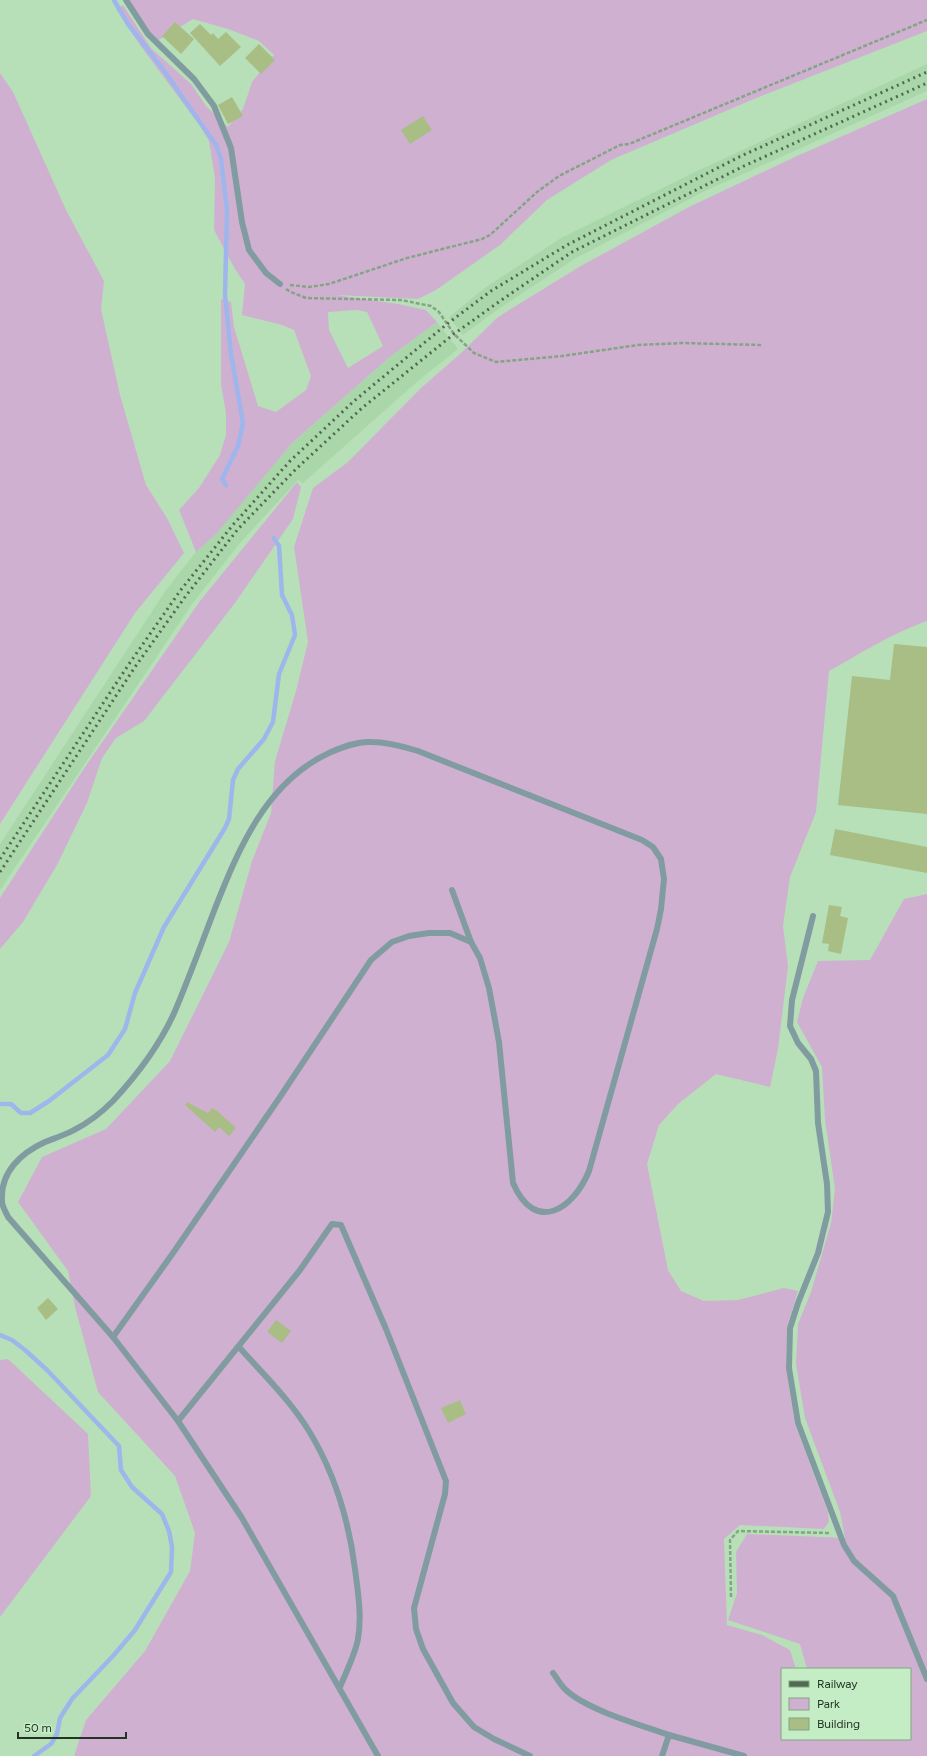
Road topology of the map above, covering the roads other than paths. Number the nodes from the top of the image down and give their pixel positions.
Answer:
1 (126, 0) edge
2 (280, 284) road end
3 (452, 890) dead end
4 (813, 916) dead end
5 (471, 942) junction
6 (113, 1337) junction
7 (239, 1347) junction
8 (178, 1420) junction
9 (553, 1673) dead end
10 (927, 1679) edge
11 (340, 1687) junction
12 (669, 1735) junction
13 (378, 1756) edge
14 (530, 1756) edge
15 (662, 1756) edge
16 (744, 1756) edge

1 - 2 lane
3 - 5 lane
4 - 10 lane
5 - 6 lane
5 - 6 lane
6 - 8 lane
7 - 8 lane
7 - 11 lane
7 - 14 lane
8 - 11 lane
9 - 12 lane
11 - 13 lane
12 - 15 lane
12 - 16 lane

